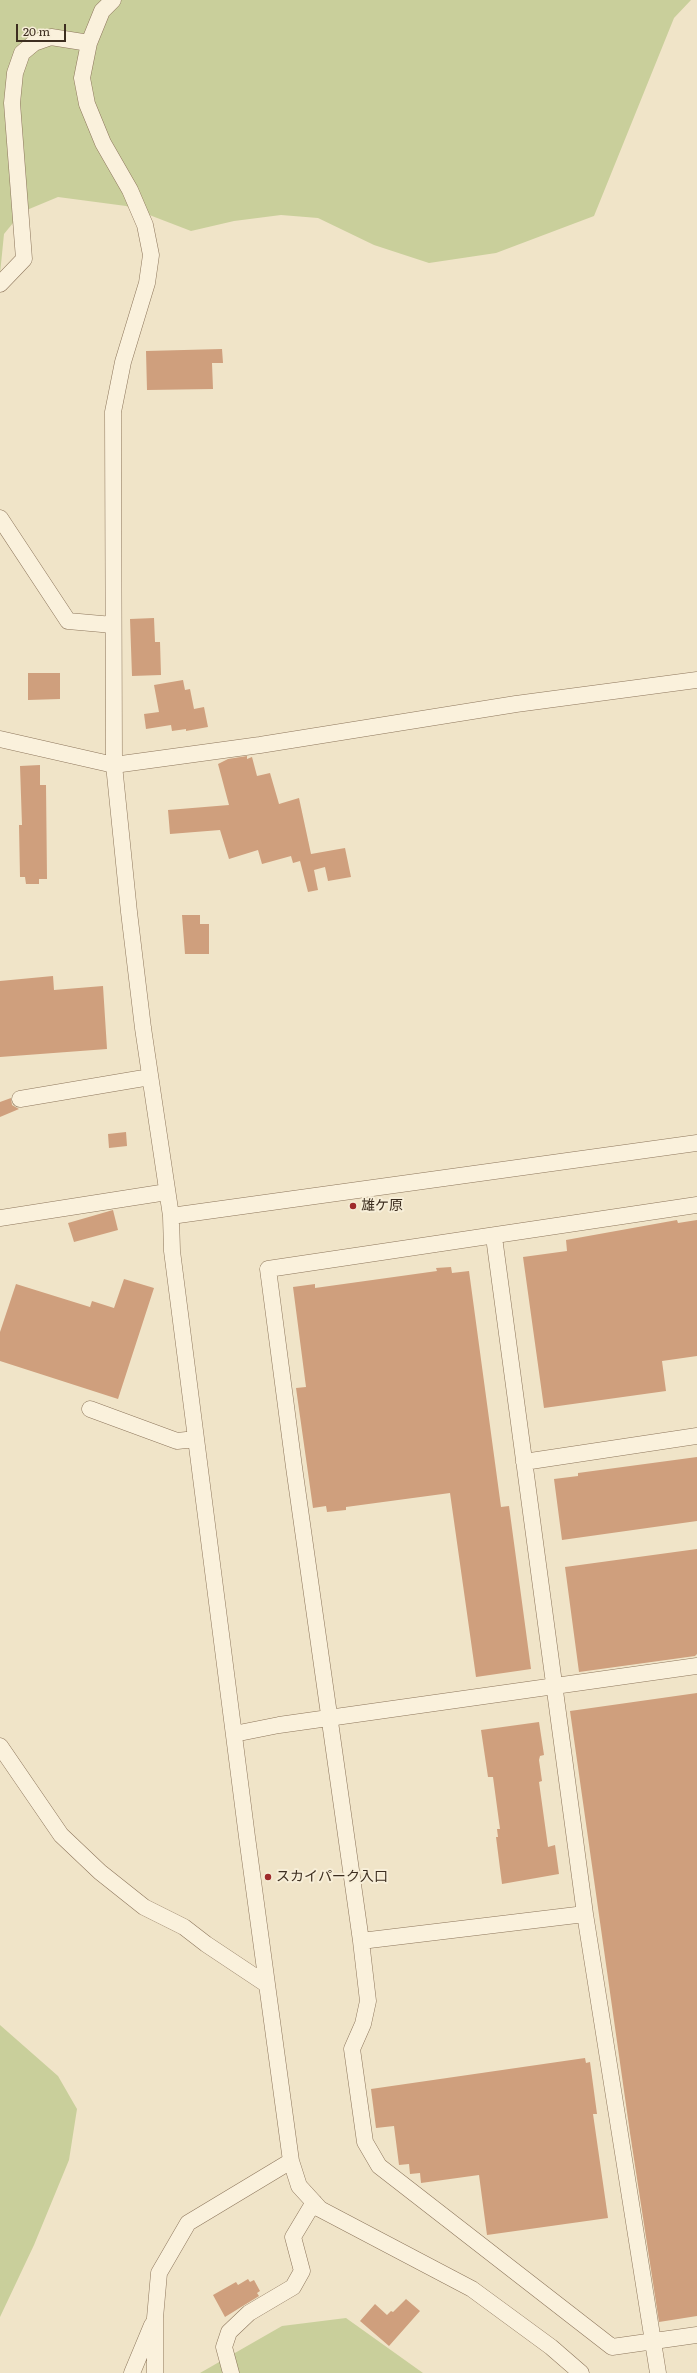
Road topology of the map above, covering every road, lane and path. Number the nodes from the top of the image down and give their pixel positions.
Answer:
1 (113, 0) edge
2 (89, 43) junction
3 (0, 284) edge
4 (0, 518) edge
5 (113, 625) junction
6 (697, 680) edge
7 (0, 739) edge
8 (114, 765) junction
9 (150, 1077) junction
10 (20, 1099) dead end
11 (697, 1144) edge
12 (167, 1192) junction
13 (697, 1205) edge
14 (170, 1216) junction
15 (0, 1218) edge
16 (494, 1236) junction
17 (90, 1409) dead end
18 (697, 1436) edge
19 (196, 1439) junction
20 (524, 1462) junction
21 (697, 1666) edge
22 (555, 1687) junction
23 (329, 1719) junction
24 (234, 1734) junction
25 (0, 1746) edge
26 (585, 1914) junction
27 (361, 1941) junction
28 (266, 1984) junction
29 (291, 2161) junction
30 (314, 2202) junction
31 (155, 2318) junction
32 (697, 2335) edge
33 (653, 2342) junction
34 (132, 2373) edge
35 (155, 2373) edge
36 (231, 2373) edge
37 (581, 2373) edge
38 (658, 2373) edge

1 - 2 street
2 - 3 street
2 - 5 street
4 - 5 street
5 - 8 street
6 - 8 street
7 - 8 street
8 - 9 street
9 - 10 street
9 - 12 street
11 - 14 street
12 - 14 street
12 - 15 street
13 - 16 street
14 - 19 street
16 - 20 street
16 - 23 street
17 - 19 street
18 - 20 street
19 - 24 street
20 - 22 street
21 - 22 street
22 - 23 street
22 - 26 street
23 - 24 street
23 - 27 street
24 - 28 street
25 - 28 street
26 - 27 street
26 - 33 street
27 - 33 street
28 - 29 street
29 - 30 street
29 - 31 street
30 - 36 street
30 - 37 street
31 - 34 street
31 - 35 street
32 - 33 street
33 - 38 street

